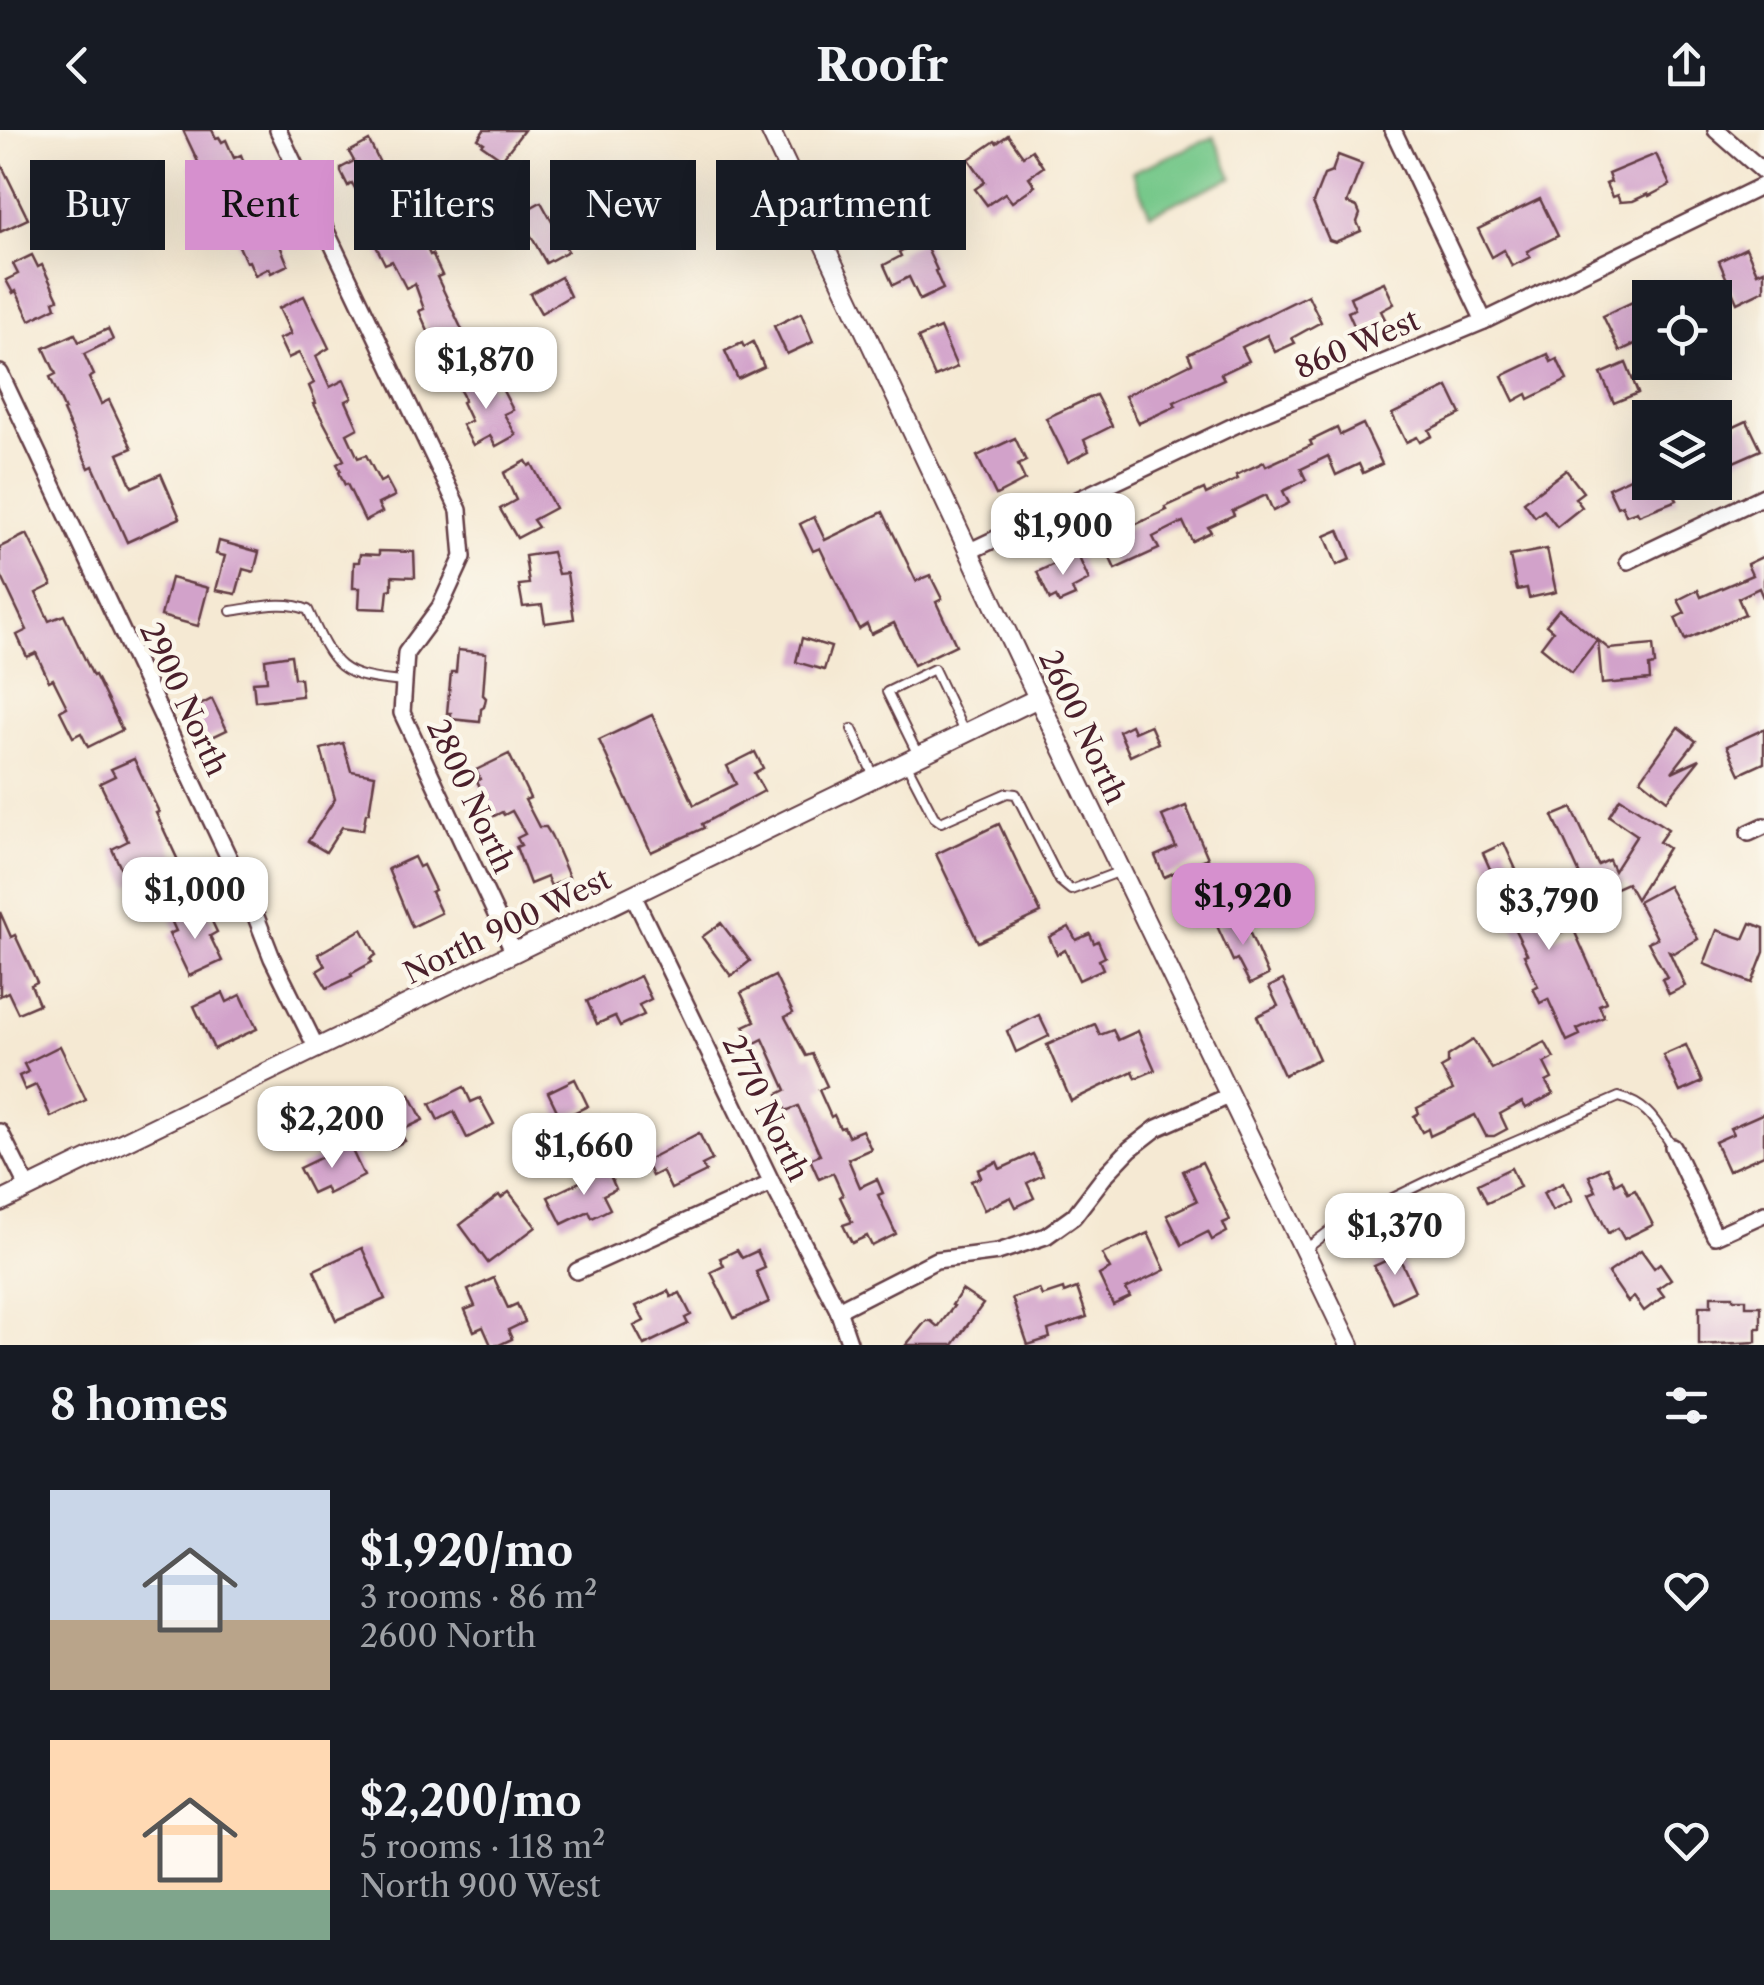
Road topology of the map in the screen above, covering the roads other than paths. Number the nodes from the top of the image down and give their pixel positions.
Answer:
1 (278, 130) edge
2 (770, 130) edge
3 (1393, 130) edge
4 (1716, 130) edge
5 (1764, 172) edge
6 (1764, 185) edge
7 (1484, 321) junction
8 (0, 372) edge
9 (1764, 496) edge
10 (970, 551) junction
11 (1628, 561) dead end
12 (231, 611) dead end
13 (404, 682) junction
14 (1038, 698) junction
15 (852, 729) dead end
16 (966, 734) junction
17 (912, 760) junction
18 (874, 778) junction
19 (1121, 871) junction
20 (632, 896) junction
21 (514, 953) junction
22 (316, 1049) junction
23 (1229, 1096) junction
24 (0, 1132) edge
25 (1674, 1148) joint
26 (772, 1183) junction
27 (28, 1188) junction
28 (0, 1202) edge
29 (1764, 1214) edge
30 (1303, 1251) junction
31 (577, 1271) dead end
32 (838, 1310) junction
33 (850, 1345) edge
34 (1350, 1345) edge

1 - 13 street, 2800 North
2 - 10 street, 2600 North
3 - 7 street
4 - 5 street
6 - 7 street, 860 West
7 - 10 street, 860 West
8 - 22 street, 2900 North
9 - 11 street
10 - 14 street, 2600 North
12 - 13 lane
13 - 21 street, 2800 North
14 - 16 street, North 900 West
14 - 19 street, 2600 North
15 - 18 lane
16 - 17 street, North 900 West
16 - 17 lane
17 - 18 street, North 900 West
17 - 19 lane
18 - 20 street, North 900 West
19 - 23 street, 2600 North
20 - 21 street, North 900 West
20 - 26 street, 2770 North
21 - 22 street, North 900 West
22 - 27 street, North 900 West
23 - 30 street, 2600 North
23 - 32 street
24 - 27 street
25 - 29 street
25 - 30 lane
26 - 31 street
26 - 32 street, 2770 North
27 - 28 street, North 900 West
30 - 34 street, 2600 North
32 - 33 street, 2770 North

